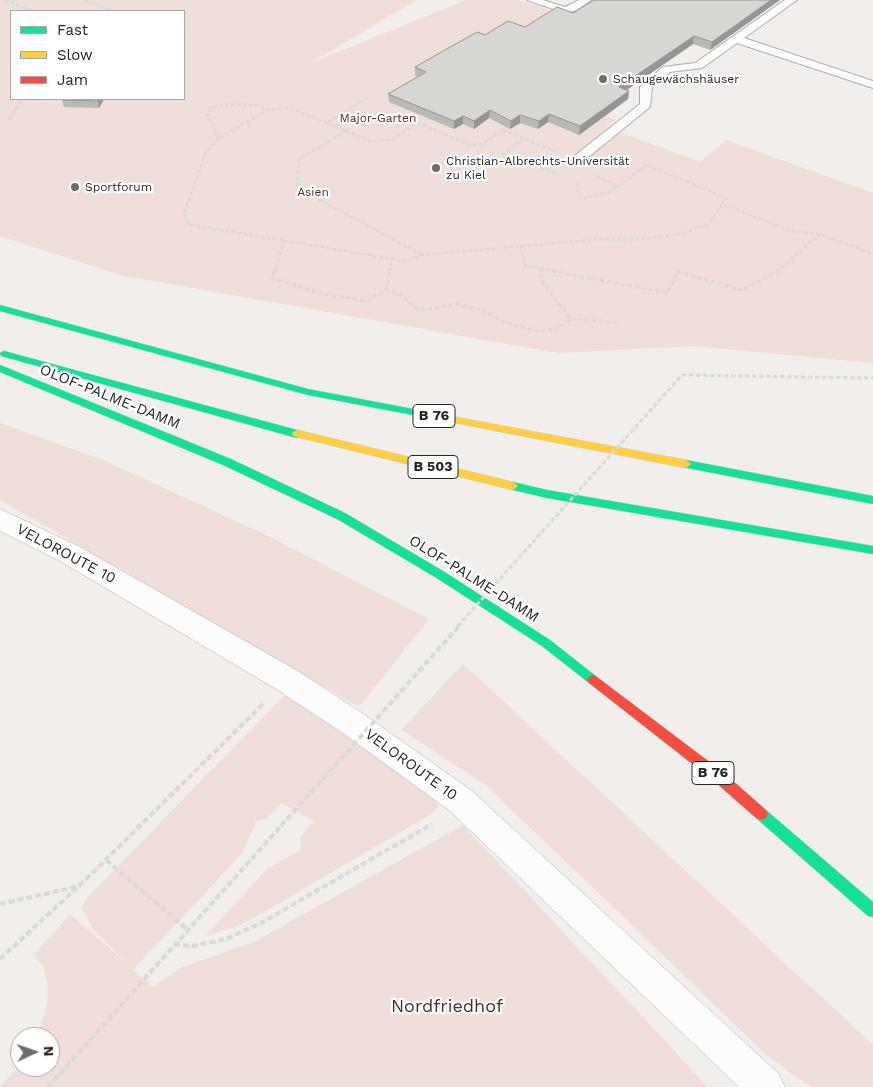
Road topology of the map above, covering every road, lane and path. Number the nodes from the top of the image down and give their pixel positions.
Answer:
1 (5, 0) edge
2 (84, 0) edge
3 (532, 0) edge
4 (586, 0) edge
5 (768, 0) edge
6 (788, 3) edge
7 (30, 10) edge
8 (109, 10) edge
9 (736, 39) junction
10 (873, 85) edge
11 (367, 98) dead end
12 (21, 100) edge
13 (268, 110) junction
14 (9, 120) dead end
15 (328, 122) junction
16 (506, 127) edge
17 (346, 130) junction
18 (502, 130) junction
19 (220, 138) junction
20 (524, 139) junction
21 (576, 160) junction
22 (590, 174) junction
23 (618, 186) junction
24 (722, 204) junction
25 (820, 234) junction
26 (284, 241) junction
27 (520, 246) junction
28 (873, 254) edge
29 (422, 255) junction
30 (392, 259) junction
31 (541, 269) junction
32 (386, 290) junction
33 (0, 308) edge
34 (571, 319) junction
35 (617, 322) dead end
36 (0, 353) edge
37 (0, 368) edge
38 (873, 378) edge
39 (873, 500) edge
40 (0, 519) edge
41 (873, 550) edge
42 (288, 680) junction
43 (461, 801) junction
44 (106, 860) junction
45 (80, 886) junction
46 (0, 904) edge
47 (873, 911) edge
48 (187, 929) junction
49 (173, 944) junction
50 (0, 959) edge
51 (48, 1087) edge
52 (766, 1087) edge

1 - 7 path
2 - 8 path
3 - 4 lane
5 - 6 lane
6 - 9 lane
9 - 10 lane
9 - 21 lane
11 - 15 path
12 - 14 path
13 - 15 path
13 - 19 path
13 - 19 path
15 - 17 path
16 - 18 path
17 - 18 path
17 - 29 path
18 - 20 path
19 - 26 path
20 - 21 path
20 - 21 path
21 - 22 path
22 - 23 path
22 - 23 path
23 - 24 path
24 - 25 path
24 - 27 path
25 - 28 path
25 - 31 path
26 - 30 path
26 - 32 path
27 - 29 path
27 - 31 path
29 - 30 path
30 - 32 path
31 - 34 path
32 - 34 path
33 - 39 highway, B 76
34 - 35 path
36 - 41 highway, B 503
37 - 47 highway, OLOF-PALME-DAMM / B 76
38 - 48 path, bridge
40 - 42 street, VELOROUTE 10
42 - 43 street, VELOROUTE 10
42 - 44 path
43 - 49 path
43 - 52 street, VELOROUTE 10
44 - 45 path
44 - 48 path
45 - 46 path
45 - 50 path
48 - 49 path
49 - 51 path

